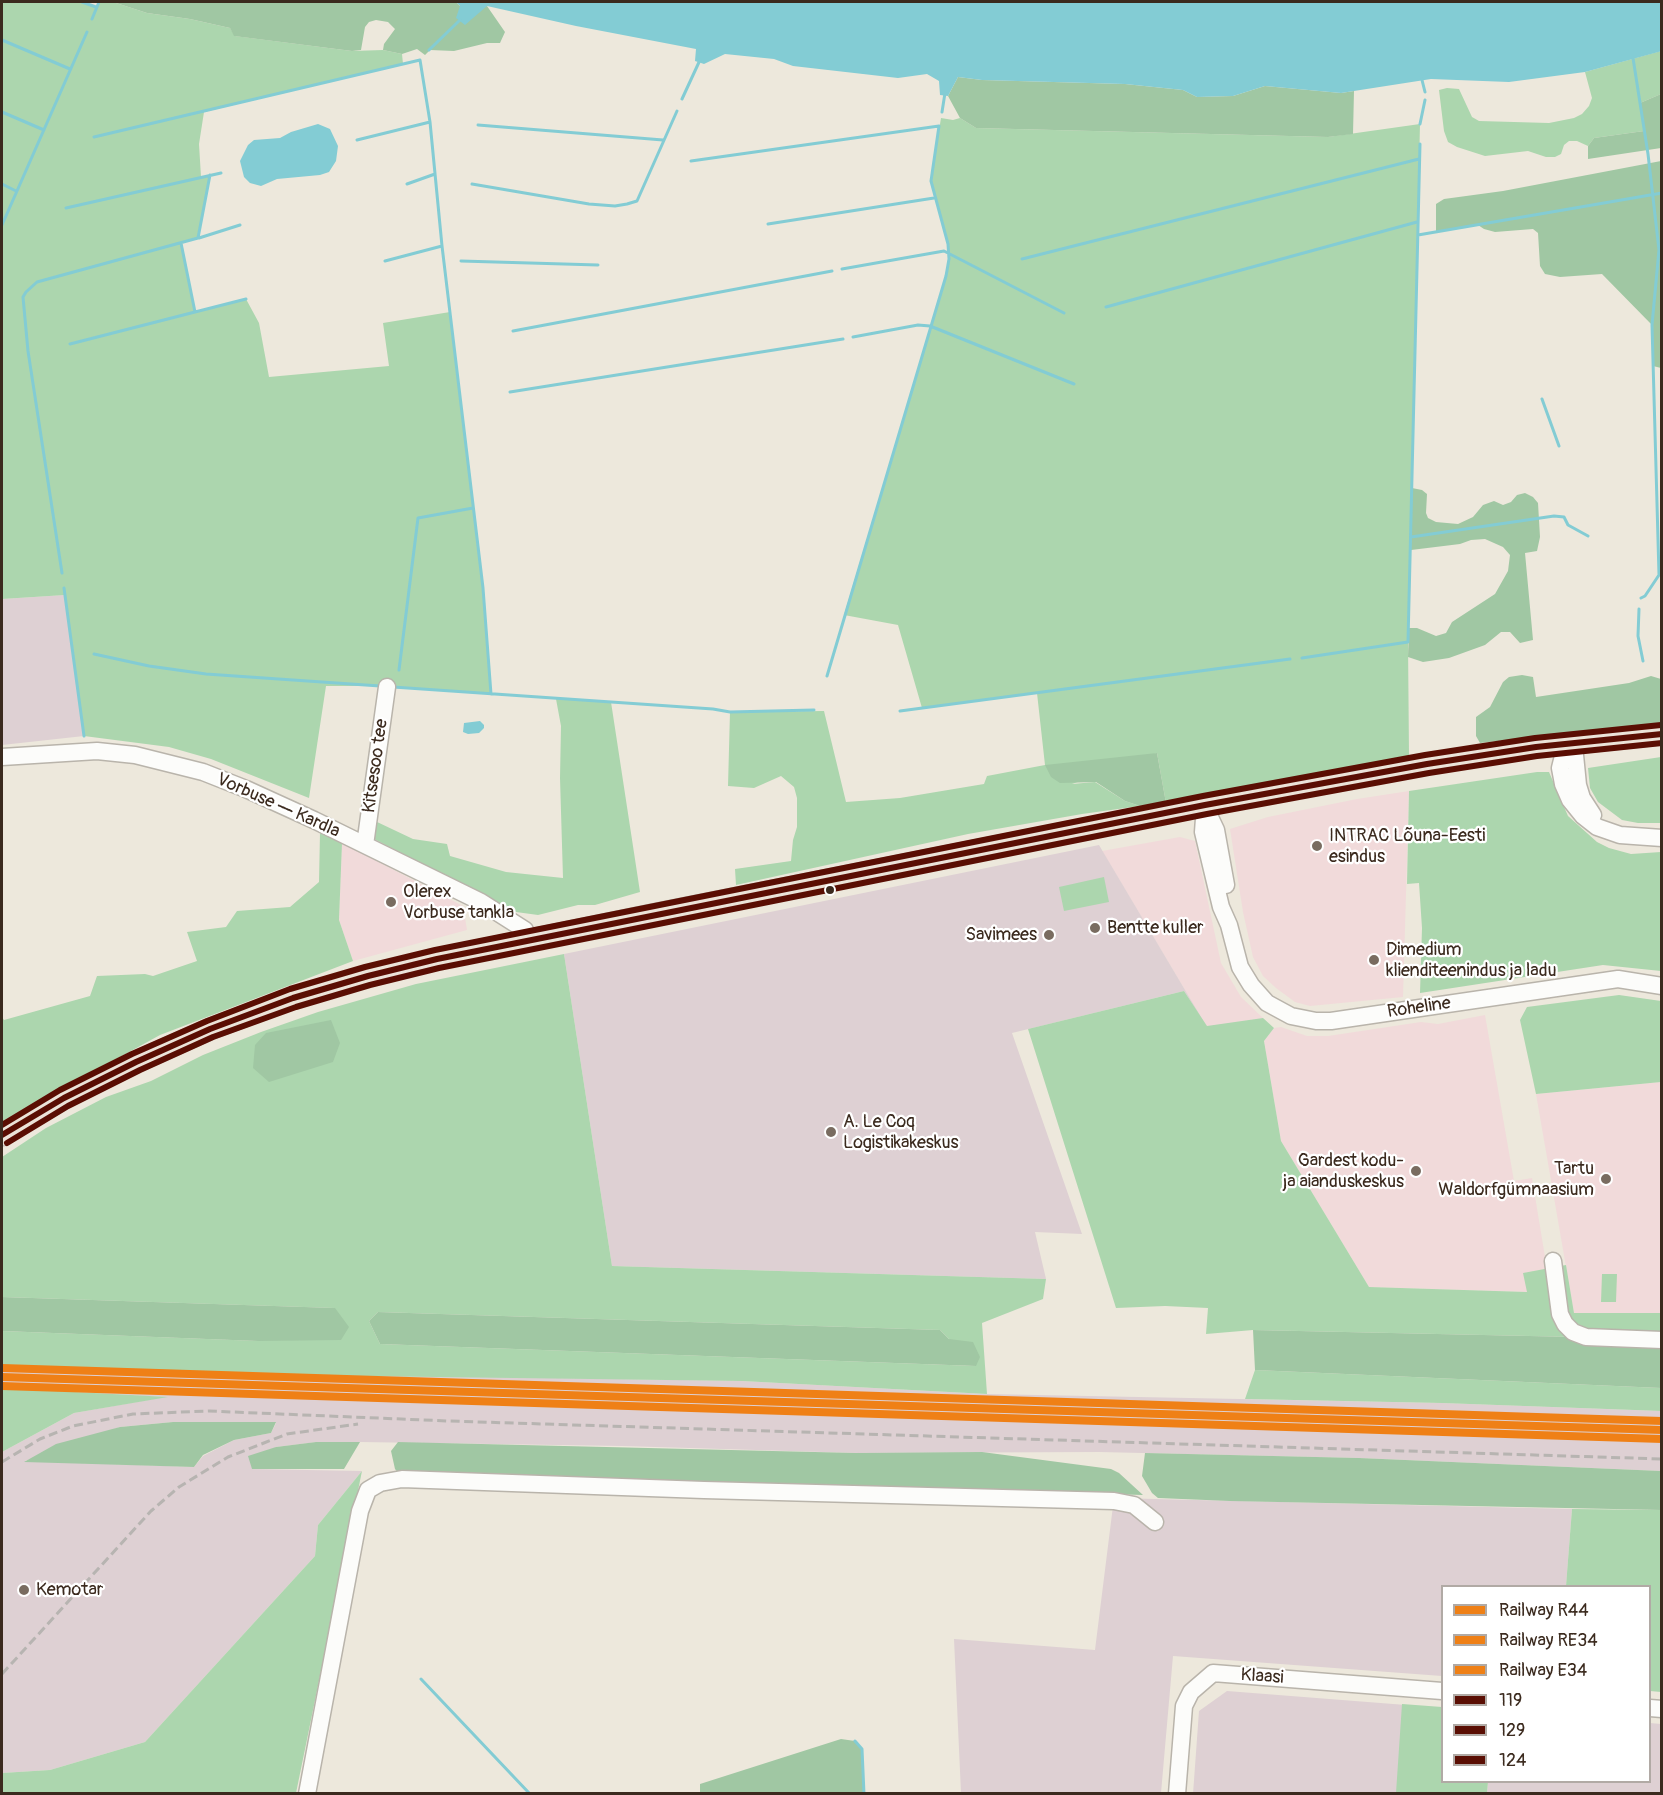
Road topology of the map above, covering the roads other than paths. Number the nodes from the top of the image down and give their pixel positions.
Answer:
1 (387, 687) dead end
2 (1662, 734) edge
3 (1612, 739) junction
4 (1566, 744) junction
5 (2, 757) edge
6 (1576, 766) junction
7 (1205, 805) junction
8 (1605, 830) junction
9 (1662, 838) edge
10 (364, 845) junction
11 (528, 940) junction
12 (1662, 986) edge
13 (2, 1135) edge
14 (1553, 1261) dead end
15 (1662, 1340) edge
16 (1155, 1522) dead end
17 (1441, 1691) edge
18 (307, 1794) edge
19 (1177, 1794) edge

1 - 10 street, Kitsesoo tee
2 - 3 main road
3 - 4 main road
3 - 6 street
4 - 6 street
4 - 7 main road
4 - 8 street
5 - 10 street, Vorbuse — Kardla
6 - 8 street
7 - 11 main road
7 - 12 street, Roheline
8 - 9 street
10 - 11 street, Vorbuse — Kardla
11 - 13 main road
14 - 15 street
16 - 18 street
17 - 19 street, Klaasi

